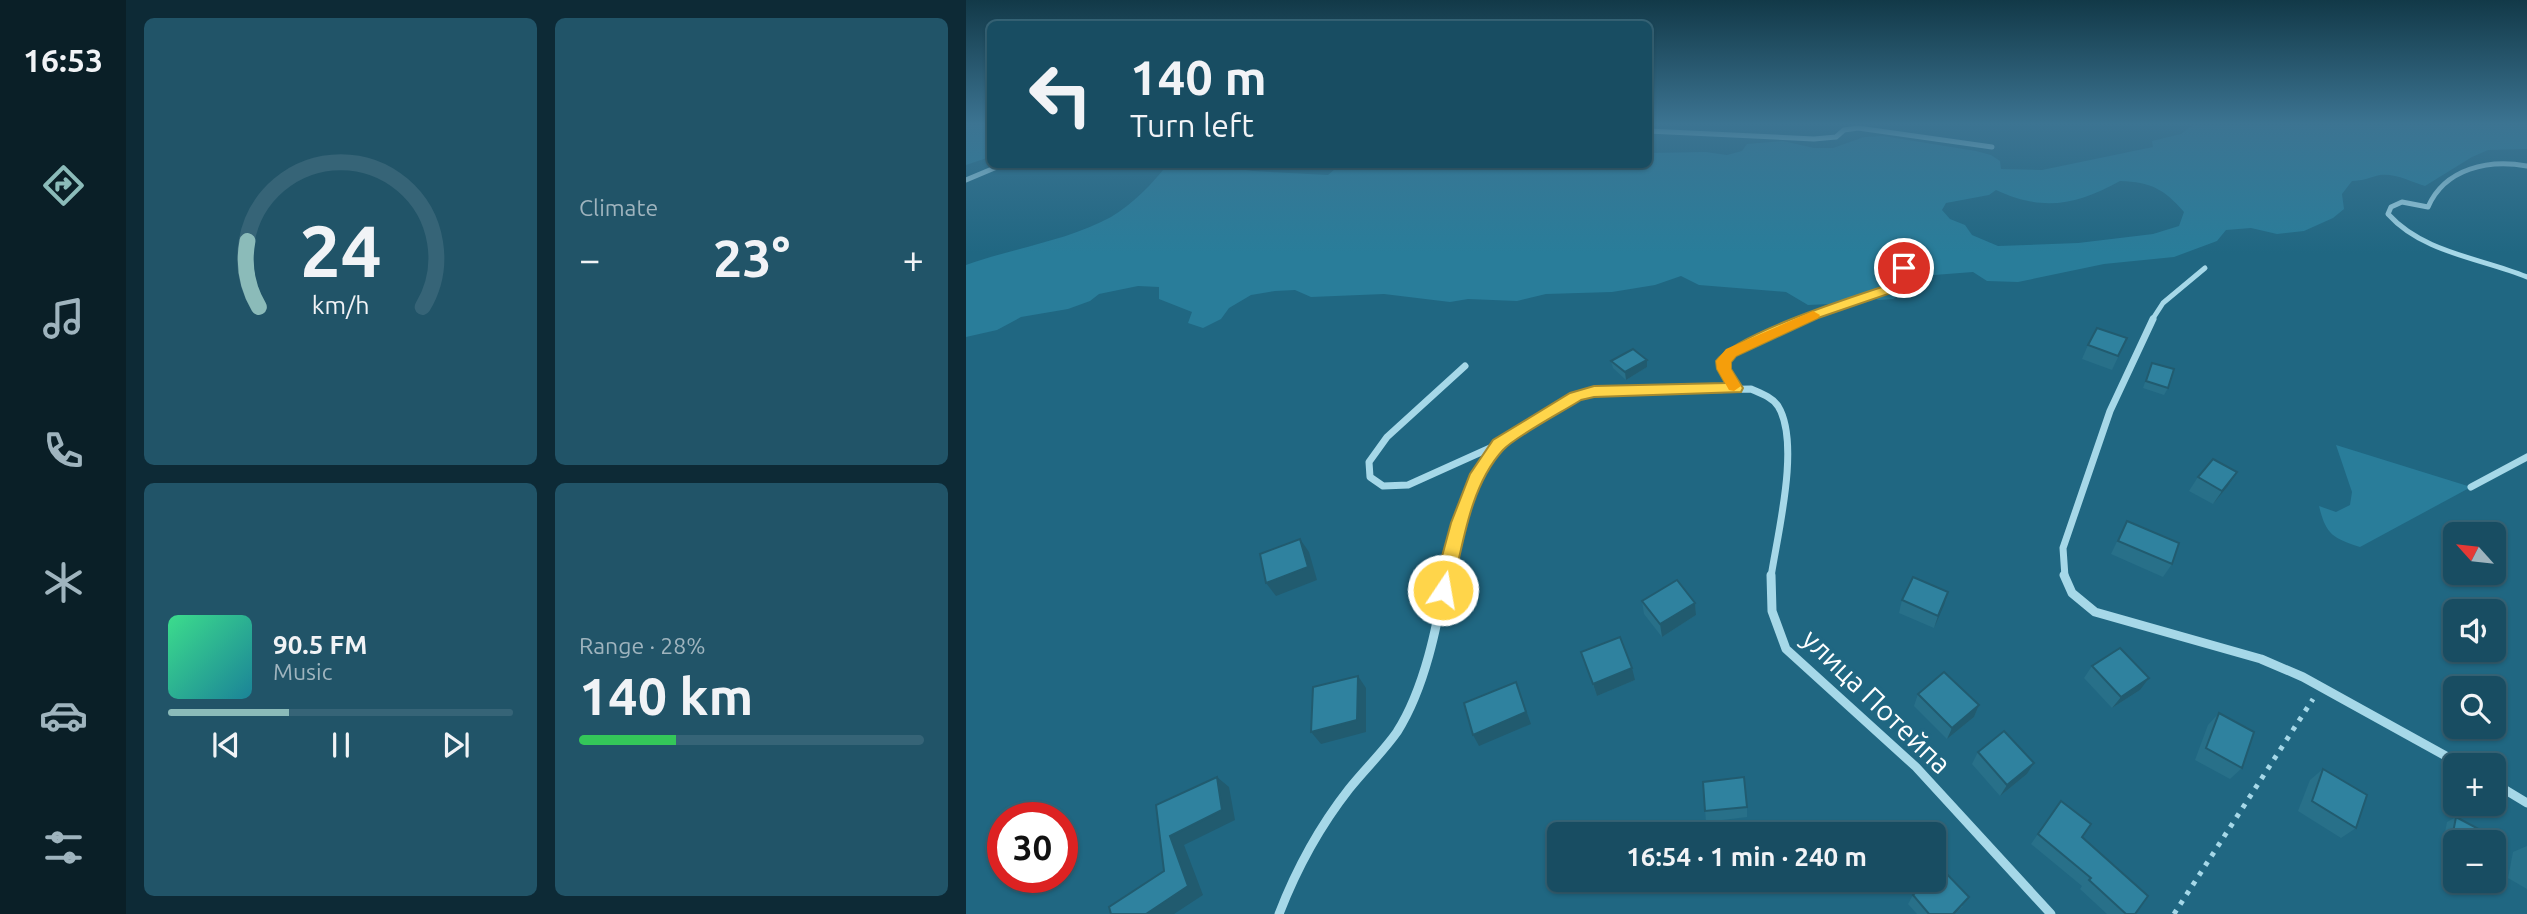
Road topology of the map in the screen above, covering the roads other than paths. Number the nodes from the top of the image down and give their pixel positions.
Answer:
1 (994, 168) edge
2 (2473, 168) edge
3 (966, 180) edge
4 (1903, 258) dead end
5 (2205, 268) dead end
6 (2527, 277) edge
7 (1465, 366) dead end
8 (1735, 388) junction
9 (1499, 444) junction
10 (2527, 457) edge
11 (2471, 486) dead end
12 (2443, 754) edge
13 (2506, 790) edge
14 (2527, 803) edge
15 (1279, 914) edge
16 (2051, 914) edge

1 - 3 street
2 - 6 street
4 - 8 street
5 - 12 street
7 - 9 street, улица Потейпа
8 - 9 street, улица Потейпа
8 - 16 street, улица Потейпа
9 - 15 street
10 - 11 street
13 - 14 street

